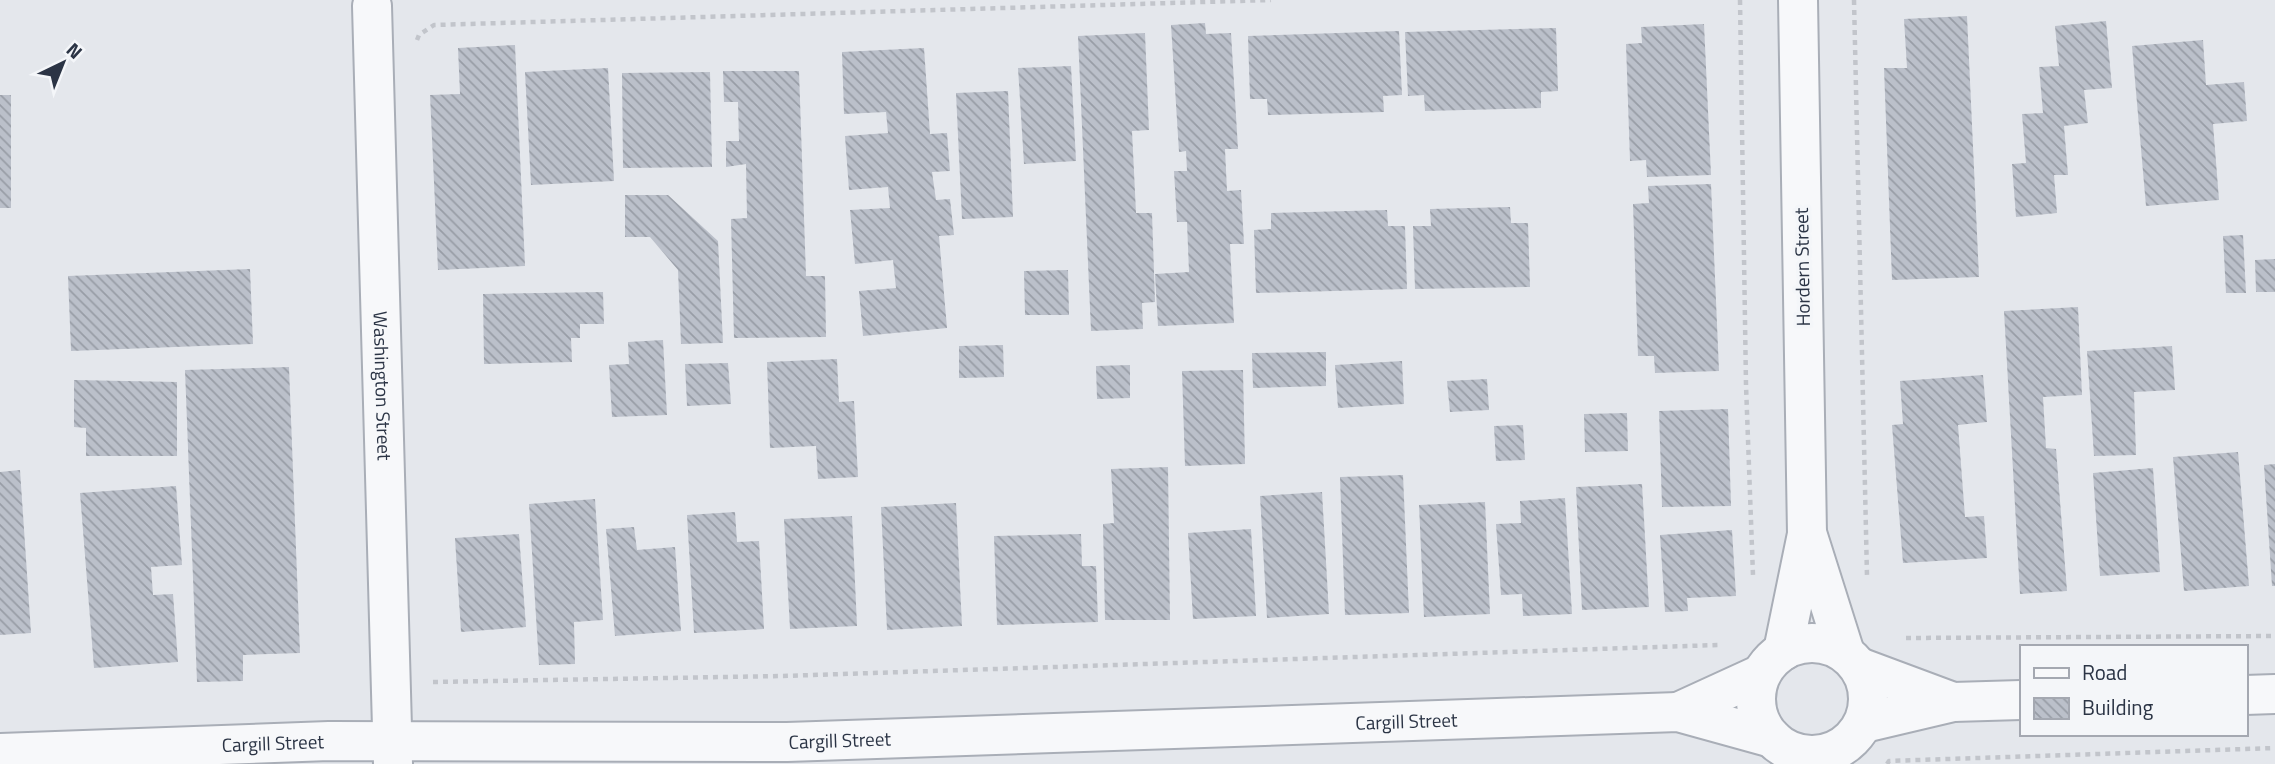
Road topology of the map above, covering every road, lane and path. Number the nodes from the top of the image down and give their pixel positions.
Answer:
1 (1271, 0) edge
2 (1740, 0) edge
3 (1798, 0) edge
4 (1854, 0) edge
5 (368, 2) edge
6 (415, 43) dead end
7 (1807, 534) junction
8 (1867, 579) dead end
9 (1754, 586) dead end
10 (2275, 636) edge
11 (1896, 638) dead end
12 (1724, 644) dead end
13 (1852, 660) junction
14 (1772, 663) junction
15 (425, 683) dead end
16 (2275, 694) edge
17 (2247, 695) edge
18 (2020, 700) edge
19 (1953, 702) junction
20 (1678, 712) junction
21 (1854, 742) edge
22 (2275, 748) edge
23 (392, 752) edge
24 (1790, 752) edge
25 (0, 753) edge
26 (1887, 764) edge

1 - 6 path
2 - 9 path
3 - 7 street, Hordern Street
4 - 8 path
5 - 23 street, Washington Street
7 - 13 street, Hordern Street
7 - 14 street, Hordern Street
10 - 11 path
12 - 15 path
13 - 14 street
13 - 19 street
13 - 21 street
14 - 20 street, Cargill Street
14 - 24 street
16 - 17 street
18 - 19 street
19 - 21 street
20 - 23 street, Cargill Street
20 - 24 street, Cargill Street
21 - 24 street
22 - 26 path
23 - 25 street, Cargill Street

